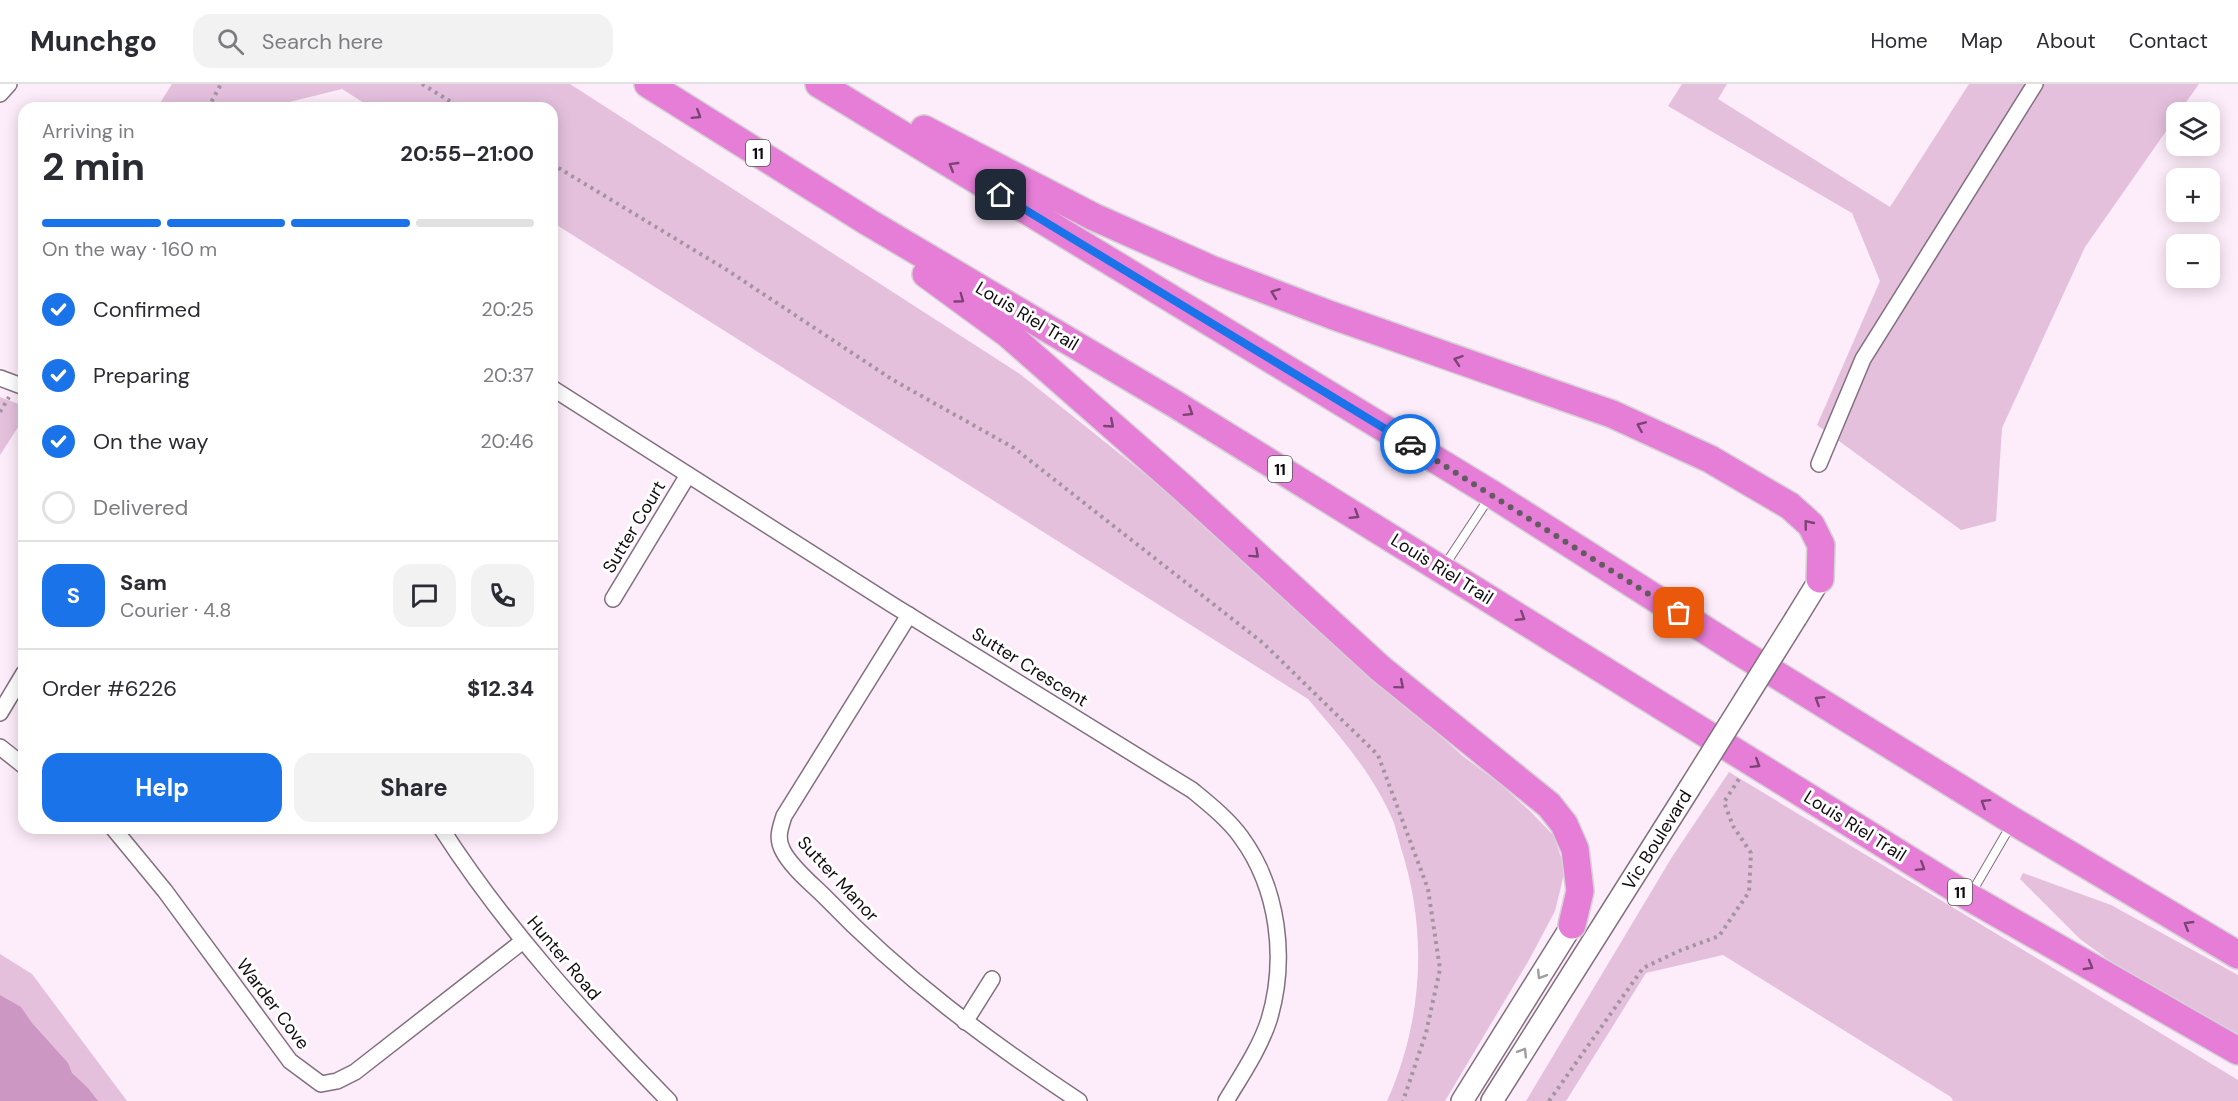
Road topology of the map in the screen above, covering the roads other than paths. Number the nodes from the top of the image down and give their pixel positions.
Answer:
1 (9, 84) edge
2 (648, 84) edge
3 (819, 84) edge
4 (836, 84) edge
5 (2035, 84) edge
6 (0, 94) edge
7 (868, 222) junction
8 (0, 378) edge
9 (18, 385) edge
10 (558, 392) edge
11 (1819, 464) dead end
12 (688, 475) junction
13 (1492, 494) junction
14 (1443, 569) junction
15 (1820, 579) joint
16 (613, 599) dead end
17 (909, 615) junction
18 (18, 683) edge
19 (0, 713) edge
20 (0, 747) edge
21 (18, 761) edge
22 (2013, 821) junction
23 (118, 834) edge
24 (445, 834) edge
25 (1969, 897) junction
26 (1572, 925) joint
27 (523, 941) junction
28 (2238, 955) edge
29 (992, 979) dead end
30 (965, 1022) junction
31 (2238, 1051) edge
32 (669, 1101) edge
33 (1079, 1101) edge
34 (1226, 1101) edge
35 (1462, 1101) edge
36 (1492, 1101) edge

1 - 6 street
2 -> 7 highway, Louis Riel Trail / 11
13 -> 3 highway
15 -> 4 highway
5 - 11 street
7 -> 14 highway, Louis Riel Trail / 11
7 -> 26 highway
8 - 9 street
10 - 12 street, Sutter Crescent
12 - 16 street, Sutter Court
12 - 17 street, Sutter Crescent
13 - 14 lane
22 -> 13 highway
14 -> 25 highway, Louis Riel Trail / 11
36 -> 15 street, Vic Boulevard, bridge
17 - 30 street, Sutter Manor
17 - 34 street, Sutter Crescent
18 - 19 street
20 - 21 street
22 - 25 lane
28 -> 22 highway
23 - 27 street, Warder Cove
24 - 27 street, Hunter Road
25 -> 31 highway, Louis Riel Trail / 11
26 -> 35 street
27 - 32 street, Hunter Road
29 - 30 street
30 - 33 street, Sutter Manor

